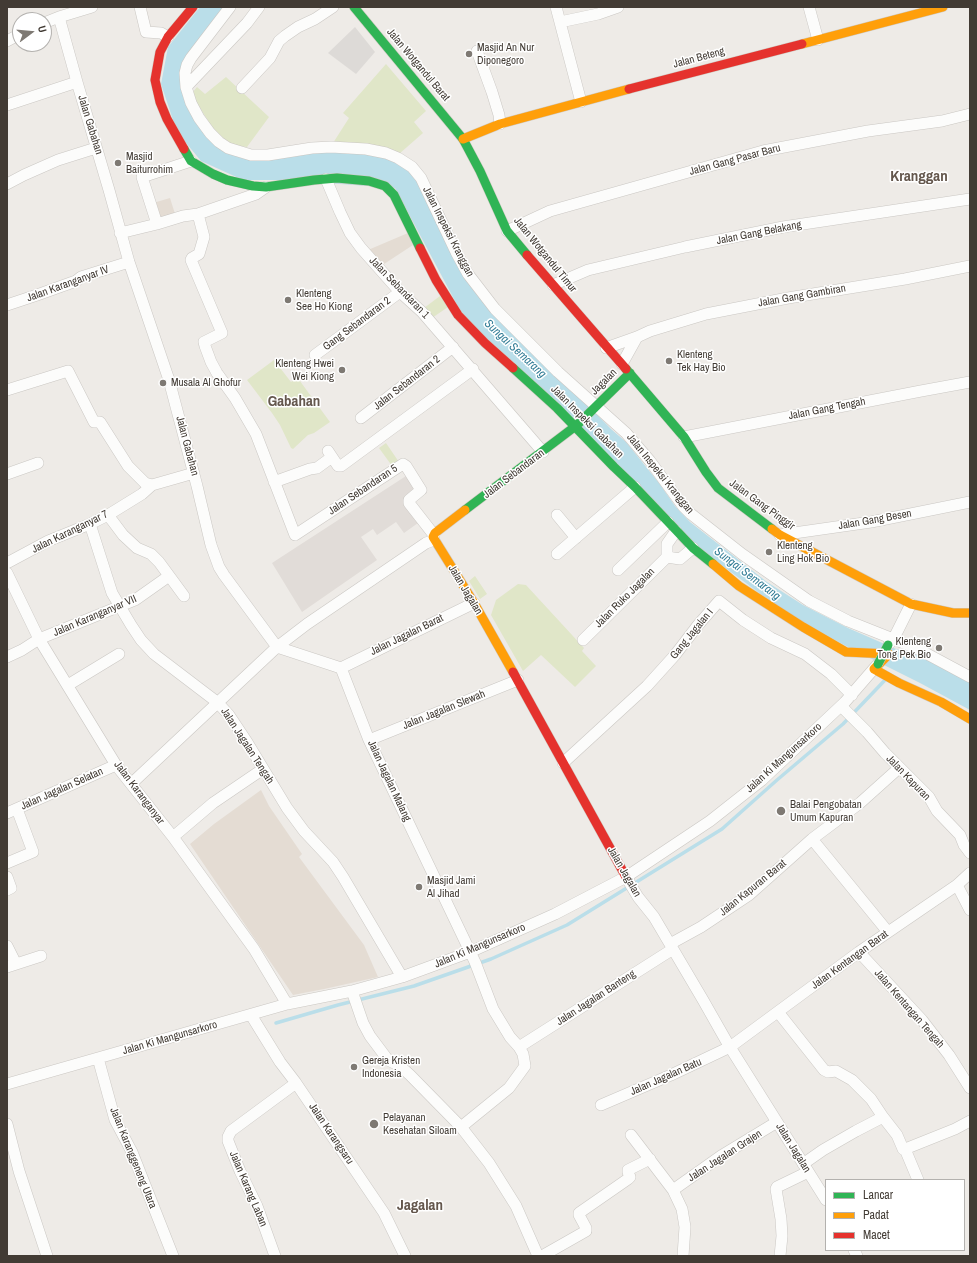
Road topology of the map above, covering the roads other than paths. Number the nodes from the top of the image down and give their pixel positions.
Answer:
1 (92, 7) edge
2 (140, 7) edge
3 (193, 7) edge
4 (230, 7) edge
5 (259, 7) edge
6 (333, 7) edge
7 (354, 7) edge
8 (556, 7) edge
9 (618, 7) edge
10 (809, 7) edge
11 (943, 7) edge
12 (59, 17) junction
13 (52, 20) edge
14 (560, 22) junction
15 (168, 37) junction
16 (818, 40) junction
17 (477, 51) dead end
18 (77, 82) junction
19 (186, 87) junction
20 (242, 88) dead end
21 (581, 102) junction
22 (7, 105) edge
23 (970, 114) edge
24 (500, 124) junction
25 (463, 139) junction
26 (96, 148) junction
27 (191, 161) junction
28 (326, 179) junction
29 (7, 184) edge
30 (266, 187) junction
31 (970, 199) edge
32 (198, 214) junction
33 (157, 224) junction
34 (507, 231) junction
35 (120, 233) junction
36 (128, 262) junction
37 (970, 266) edge
38 (553, 285) junction
39 (400, 292) junction
40 (7, 305) edge
41 (637, 337) junction
42 (453, 347) junction
43 (606, 348) junction
44 (315, 355) dead end
45 (622, 364) junction
46 (472, 369) junction
47 (630, 373) junction
48 (970, 382) edge
49 (7, 390) edge
50 (596, 407) junction
51 (361, 418) dead end
52 (576, 426) junction
53 (684, 437) junction
54 (543, 452) junction
55 (38, 462) dead end
56 (194, 473) junction
57 (7, 474) edge
58 (274, 482) junction
59 (152, 485) junction
60 (635, 487) junction
61 (970, 502) edge
62 (108, 515) junction
63 (557, 515) dead end
64 (668, 522) junction
65 (90, 524) junction
66 (676, 531) junction
67 (780, 535) junction
68 (434, 537) junction
69 (576, 538) junction
70 (693, 548) junction
71 (557, 554) dead end
72 (667, 557) junction
73 (7, 563) edge
74 (618, 570) dead end
75 (7, 573) edge
76 (168, 576) junction
77 (184, 596) dead end
78 (474, 603) junction
79 (911, 604) junction
80 (120, 607) junction
81 (970, 613) edge
82 (40, 639) junction
83 (583, 640) dead end
84 (891, 642) junction
85 (277, 647) junction
86 (119, 654) dead end
87 (7, 657) edge
88 (341, 668) junction
89 (878, 669) junction
90 (970, 677) edge
91 (518, 680) junction
92 (68, 686) junction
93 (852, 695) junction
94 (217, 702) junction
95 (843, 707) junction
96 (970, 719) edge
97 (369, 740) junction
98 (563, 763) junction
99 (116, 765) junction
100 (899, 768) junction
101 (263, 769) junction
102 (131, 784) junction
103 (12, 811) edge
104 (172, 837) junction
105 (812, 839) junction
106 (970, 853) edge
107 (7, 863) edge
108 (970, 873) edge
109 (7, 877) edge
110 (628, 880) junction
111 (957, 885) junction
112 (7, 890) edge
113 (970, 910) edge
114 (888, 932) junction
115 (7, 946) edge
116 (671, 946) junction
117 (859, 952) junction
118 (40, 956) dead end
119 (474, 961) junction
120 (11, 966) edge
121 (402, 977) junction
122 (354, 998) junction
123 (287, 1004) junction
124 (778, 1012) junction
125 (251, 1015) junction
126 (519, 1047) junction
127 (730, 1047) junction
128 (98, 1058) junction
129 (296, 1083) junction
130 (7, 1084) edge
131 (970, 1088) edge
132 (602, 1105) dead end
133 (883, 1117) junction
134 (970, 1121) edge
135 (777, 1122) junction
136 (7, 1124) edge
137 (461, 1127) junction
138 (631, 1135) dead end
139 (905, 1150) junction
140 (650, 1159) junction
141 (806, 1168) junction
142 (918, 1179) edge
143 (673, 1190) junction
144 (825, 1198) edge
145 (47, 1256) edge
146 (173, 1256) edge
147 (275, 1256) edge
148 (406, 1256) edge
149 (538, 1256) edge
150 (542, 1256) edge
151 (683, 1256) edge
152 (780, 1256) edge

1 - 12 street
2 - 15 street
3 - 15 street, Jalan Inspeksi Gabahan
4 - 19 street, Jalan Inspeksi Kranggan
5 - 19 street
6 - 20 street
7 - 25 street, Jalan Wotgandul Barat
8 - 14 street
9 - 14 street
10 - 16 street
11 - 16 street, Jalan Beteng
12 - 13 street
12 - 18 street, Jalan Gabahan
14 - 21 street
15 - 27 street, Jalan Inspeksi Gabahan
16 - 21 street, Jalan Beteng
17 - 24 street
18 - 22 street
18 - 26 street, Jalan Gabahan
19 - 50 street, Jalan Inspeksi Kranggan
21 - 24 street, Jalan Beteng
23 - 34 street, Jalan Gang Pasar Baru
24 - 25 street, Jalan Beteng
25 - 34 street, Jalan Wotgandul Timur
26 - 29 street
26 - 35 street, Jalan Gabahan
27 - 30 street, Jalan Inspeksi Gabahan
27 - 33 street
28 - 30 street, Jalan Inspeksi Gabahan
28 - 39 street, Jalan Sebandaran 1
28 - 52 street, Jalan Inspeksi Gabahan
30 - 32 street
31 - 38 street, Jalan Gang Belakang
32 - 33 street
32 - 58 street, Jalan Sebandaran 5
33 - 35 street
34 - 38 street, Jalan Wotgandul Timur
35 - 36 street, Jalan Gabahan
36 - 40 street, Jalan Karanganyar IV
36 - 56 street, Jalan Gabahan
37 - 41 street, Jalan Gang Gambiran
38 - 43 street, Jalan Wotgandul Timur
39 - 42 street, Jalan Sebandaran 1
39 - 44 street, Gang Sebandaran 2
41 - 43 street, Jalan Gang Gambiran
41 - 45 street
42 - 46 street, Jalan Sebandaran 1
42 - 51 street, Jalan Sebandaran 2
43 - 45 street, Jalan Wotgandul Timur
45 - 47 street, Jalan Wotgandul Timur
46 - 54 street, Jalan Sebandaran 1
46 - 58 street
47 - 50 street, Jagalan
47 - 53 street, Jalan Gang Pinggir
48 - 53 street, Jalan Gang Tengah
49 - 59 street
50 - 52 street, Jalan Sebandaran
50 - 84 street, Jalan Inspeksi Kranggan
52 - 54 street, Jalan Sebandaran
52 - 60 street, Jalan Inspeksi Gabahan
53 - 67 street, Jalan Gang Pinggir
54 - 68 street, Jalan Sebandaran
55 - 57 street
56 - 59 street
56 - 85 street, Jalan Gabahan
58 - 68 street, Jalan Sebandaran 5
59 - 62 street, Jalan Karanganyar 7
60 - 64 street, Jalan Inspeksi Gabahan
60 - 69 street
61 - 67 street, Jalan Gang Besen
62 - 65 street, Jalan Karanganyar 7
62 - 76 street
63 - 69 street
64 - 66 street, Jalan Inspeksi Gabahan
64 - 74 street
65 - 73 street, Jalan Karanganyar 7
65 - 80 street, Jalan Jagalan Tengah
66 - 70 street, Jalan Inspeksi Gabahan
66 - 72 street
67 - 79 street, Jalan Gang Pinggir
68 - 78 street, Jalan Jagalan
68 - 85 street, Jalan Sebandaran
69 - 71 street
70 - 72 street
70 - 89 street, Jalan Inspeksi Gabahan
72 - 83 street, Jalan Ruko Jagalan
75 - 82 street, Jalan Karanganyar
76 - 77 street
76 - 80 street, Jalan Karanganyar VII
78 - 88 street, Jalan Jagalan Barat
78 - 91 street, Jalan Jagalan
79 - 81 street, Jalan Gang Pinggir
79 - 84 street
80 - 82 street, Jalan Karanganyar VII
80 - 94 street, Jalan Jagalan Tengah
82 - 87 street, Jalan Karanganyar VII
82 - 92 street, Jalan Karanganyar
84 - 89 street, bridge
84 - 90 street, Jalan Inspeksi Kranggan
85 - 88 street
85 - 94 street, Jalan Sebandaran
86 - 92 street
88 - 97 street, Jalan Jagalan Malang
89 - 93 street, Jalan Ki Mangunsarkoro
89 - 96 street
91 - 97 street, Jalan Jagalan Slewah
91 - 98 street, Jalan Jagalan
92 - 99 street, Jalan Karanganyar
93 - 95 street, Jalan Ki Mangunsarkoro
93 - 98 street, Gang Jagalan I
94 - 101 street, Jalan Jagalan Tengah
94 - 102 street, Jalan Sebandaran
95 - 100 street, Jalan Kapuran
95 - 110 street, Jalan Ki Mangunsarkoro
97 - 119 street, Jalan Jagalan Malang
98 - 110 street, Jalan Jagalan
99 - 102 street, Jalan Karanganyar
99 - 103 street, Jalan Jagalan Selatan
100 - 105 street, Jalan Kapuran Barat
100 - 106 street, Jalan Kapuran
101 - 104 street
101 - 121 street, Jalan Jagalan Tengah
102 - 104 street, Jalan Karanganyar
103 - 107 street
104 - 123 street, Jalan Karanganyar
105 - 114 street
105 - 116 street, Jalan Kapuran Barat
108 - 111 street, Jalan Kentangan Barat
109 - 112 street
110 - 116 street, Jalan Jagalan
110 - 119 street, Jalan Ki Mangunsarkoro
111 - 113 street
111 - 114 street, Jalan Kentangan Barat
114 - 117 street, Jalan Kentangan Barat
115 - 120 street
116 - 126 street, Jalan Jagalan Banteng
116 - 127 street, Jalan Jagalan
117 - 124 street, Jalan Kentangan Barat
117 - 131 street, Jalan Kentangan Tengah
118 - 120 street
119 - 121 street, Jalan Ki Mangunsarkoro
119 - 126 street
121 - 122 street, Jalan Ki Mangunsarkoro
122 - 123 street, Jalan Ki Mangunsarkoro
122 - 137 street
123 - 125 street, Jalan Ki Mangunsarkoro
124 - 127 street, Jalan Kentangan Barat
124 - 133 street
125 - 128 street, Jalan Ki Mangunsarkoro
125 - 129 street, Jalan Karangsaru
126 - 137 street
127 - 132 street, Jalan Jagalan Batu
127 - 135 street, Jalan Jagalan
128 - 130 street, Jalan Ki Mangunsarkoro
128 - 146 street, Jalan Karanggeneng Utara
129 - 147 street, Jalan Karang Laban
129 - 148 street, Jalan Karangsaru
133 - 139 street
133 - 141 street
134 - 139 street
135 - 141 street, Jalan Jagalan
135 - 143 street, Jalan Jagalan Grajen
136 - 145 street
137 - 149 street
138 - 140 street
139 - 142 street
140 - 143 street
140 - 150 street
141 - 144 street, Jalan Jagalan
141 - 152 street
143 - 151 street

